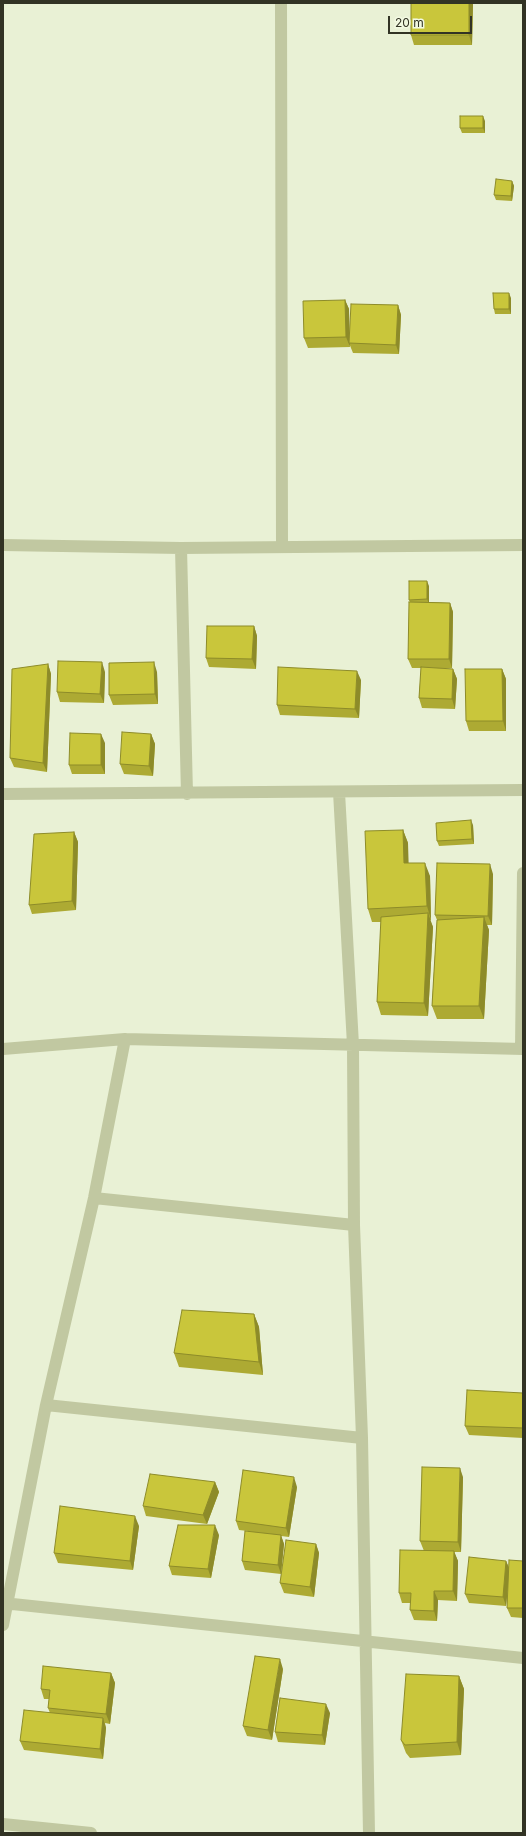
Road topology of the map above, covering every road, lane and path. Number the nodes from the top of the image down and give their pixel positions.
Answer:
1 (281, 3) edge
2 (3, 545) edge
3 (523, 545) edge
4 (282, 547) junction
5 (181, 548) junction
6 (523, 790) edge
7 (338, 792) junction
8 (3, 794) edge
9 (187, 794) junction
10 (523, 873) edge
11 (126, 1039) junction
12 (353, 1045) junction
13 (3, 1049) edge
14 (522, 1049) edge
15 (94, 1198) junction
16 (354, 1225) junction
17 (46, 1405) junction
18 (362, 1438) junction
19 (5, 1603) edge
20 (3, 1625) edge
21 (365, 1641) junction
22 (523, 1658) edge
23 (3, 1824) edge
24 (91, 1833) edge
25 (369, 1833) edge

1 - 4 street
2 - 5 street
3 - 4 street
4 - 5 street
5 - 9 street
6 - 7 street
7 - 9 street
7 - 12 street
8 - 9 street
10 - 14 street
11 - 12 street
11 - 13 street
11 - 15 street
12 - 14 street
12 - 16 street
15 - 16 street
15 - 17 street
16 - 18 street
17 - 18 street
17 - 19 street
18 - 21 street
19 - 20 street
19 - 21 street
21 - 22 street
21 - 25 street
23 - 24 street

